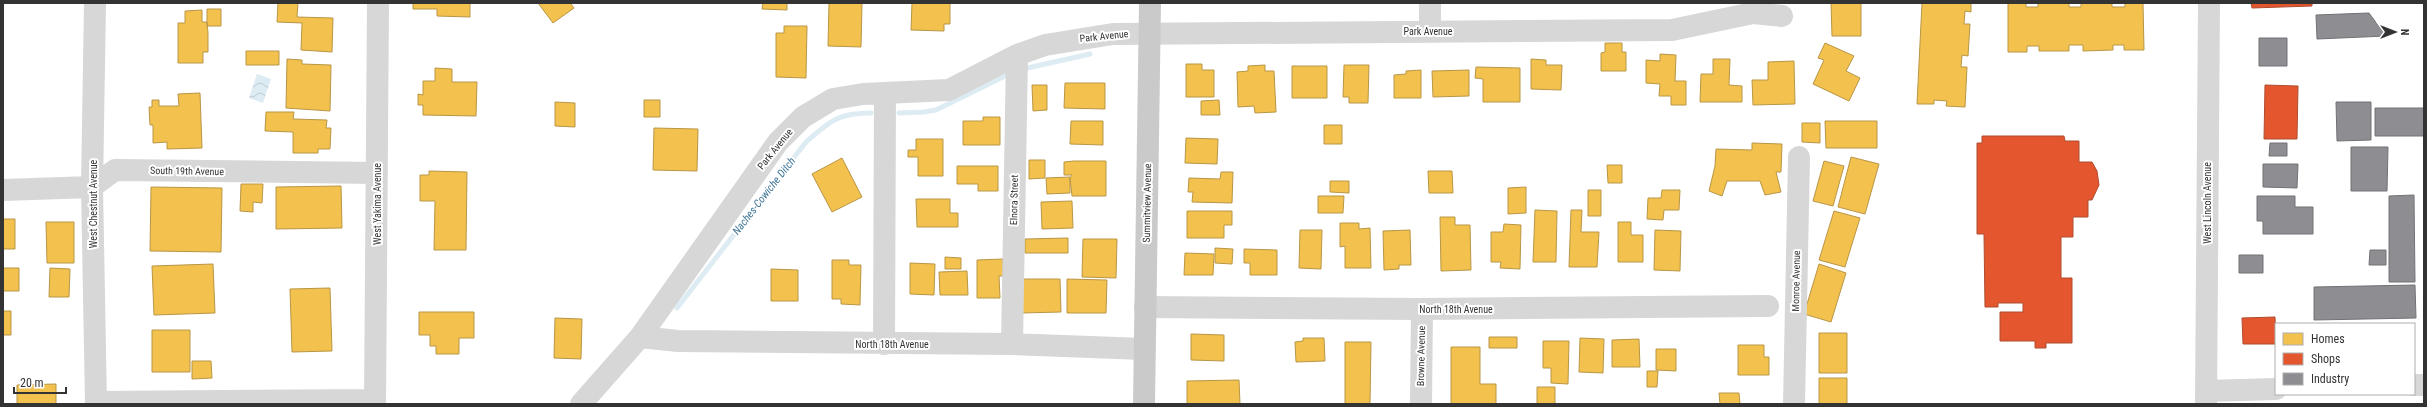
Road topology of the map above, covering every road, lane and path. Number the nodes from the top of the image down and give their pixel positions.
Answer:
1 (95, 3) edge
2 (378, 3) edge
3 (1150, 3) edge
4 (1430, 3) edge
5 (2209, 3) edge
6 (1782, 16) dead end
7 (1430, 31) junction
8 (1150, 33) junction
9 (1016, 66) junction
10 (885, 93) junction
11 (1799, 157) dead end
12 (377, 173) junction
13 (92, 186) junction
14 (3, 190) edge
15 (1768, 306) dead end
16 (1145, 307) junction
17 (1422, 309) junction
18 (640, 337) junction
19 (884, 344) junction
20 (1012, 344) junction
21 (1144, 349) junction
22 (2275, 389) edge
23 (2206, 397) edge
24 (590, 400) edge
25 (375, 402) edge
26 (96, 403) edge
27 (1144, 404) edge
28 (1421, 404) edge
29 (1794, 404) edge

1 - 13 street, West Chestnut Avenue
2 - 12 street, West Yakima Avenue
3 - 8 main road, Summitview Avenue
4 - 7 street
5 - 23 street, West Lincoln Avenue
6 - 7 street, Park Avenue
7 - 8 street, Park Avenue
8 - 9 street, Park Avenue
8 - 16 main road, Summitview Avenue
9 - 10 street, Park Avenue
9 - 20 street, Elnora Street
10 - 18 street, Park Avenue
10 - 19 street
11 - 29 street, Monroe Avenue
12 - 13 street, South 19th Avenue
12 - 25 street, West Yakima Avenue
13 - 14 street
13 - 26 street, West Chestnut Avenue
15 - 17 street, North 18th Avenue
16 - 17 street, North 18th Avenue
16 - 21 main road, Summitview Avenue
17 - 28 street, Browne Avenue
18 - 19 street, North 18th Avenue
18 - 24 street, Park Avenue
19 - 20 street, North 18th Avenue
20 - 21 street, North 18th Avenue
21 - 27 main road, Summitview Avenue
22 - 23 street
25 - 26 street

